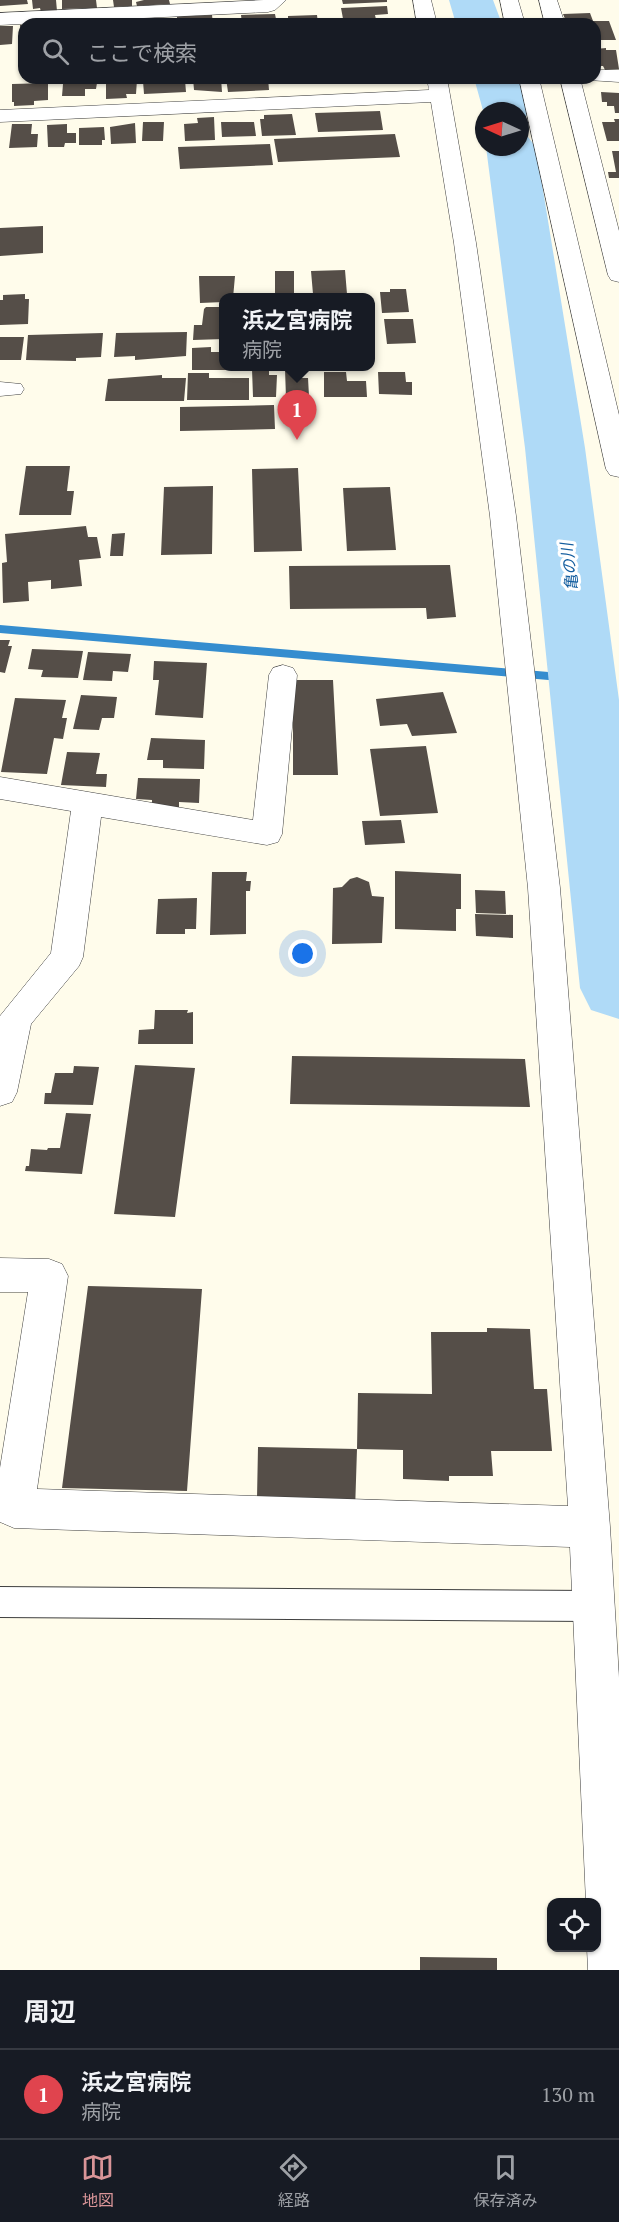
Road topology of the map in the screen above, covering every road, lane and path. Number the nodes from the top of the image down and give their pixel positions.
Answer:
1 (278, 0) edge
2 (422, 0) edge
3 (509, 0) edge
4 (548, 0) edge
5 (18, 18) edge
6 (21, 18) edge
7 (426, 18) edge
8 (514, 18) edge
9 (553, 18) edge
10 (0, 19) edge
11 (601, 76) edge
12 (619, 76) edge
13 (530, 84) edge
14 (571, 84) edge
15 (439, 87) edge
16 (0, 116) edge
17 (619, 276) edge
18 (619, 469) edge
19 (283, 675) dead end
20 (0, 788) edge
21 (87, 804) junction
22 (0, 1092) edge
23 (0, 1275) edge
24 (590, 1527) junction
25 (603, 1592) edge
26 (0, 1602) edge
27 (612, 1970) edge

1 - 6 street
2 - 7 street
3 - 8 street
4 - 9 street
5 - 10 street
11 - 12 street
13 - 18 street
14 - 17 street
15 - 16 street
15 - 24 street
19 - 21 street
20 - 21 street
21 - 22 street
23 - 24 street
24 - 25 street
25 - 26 street
25 - 27 street

